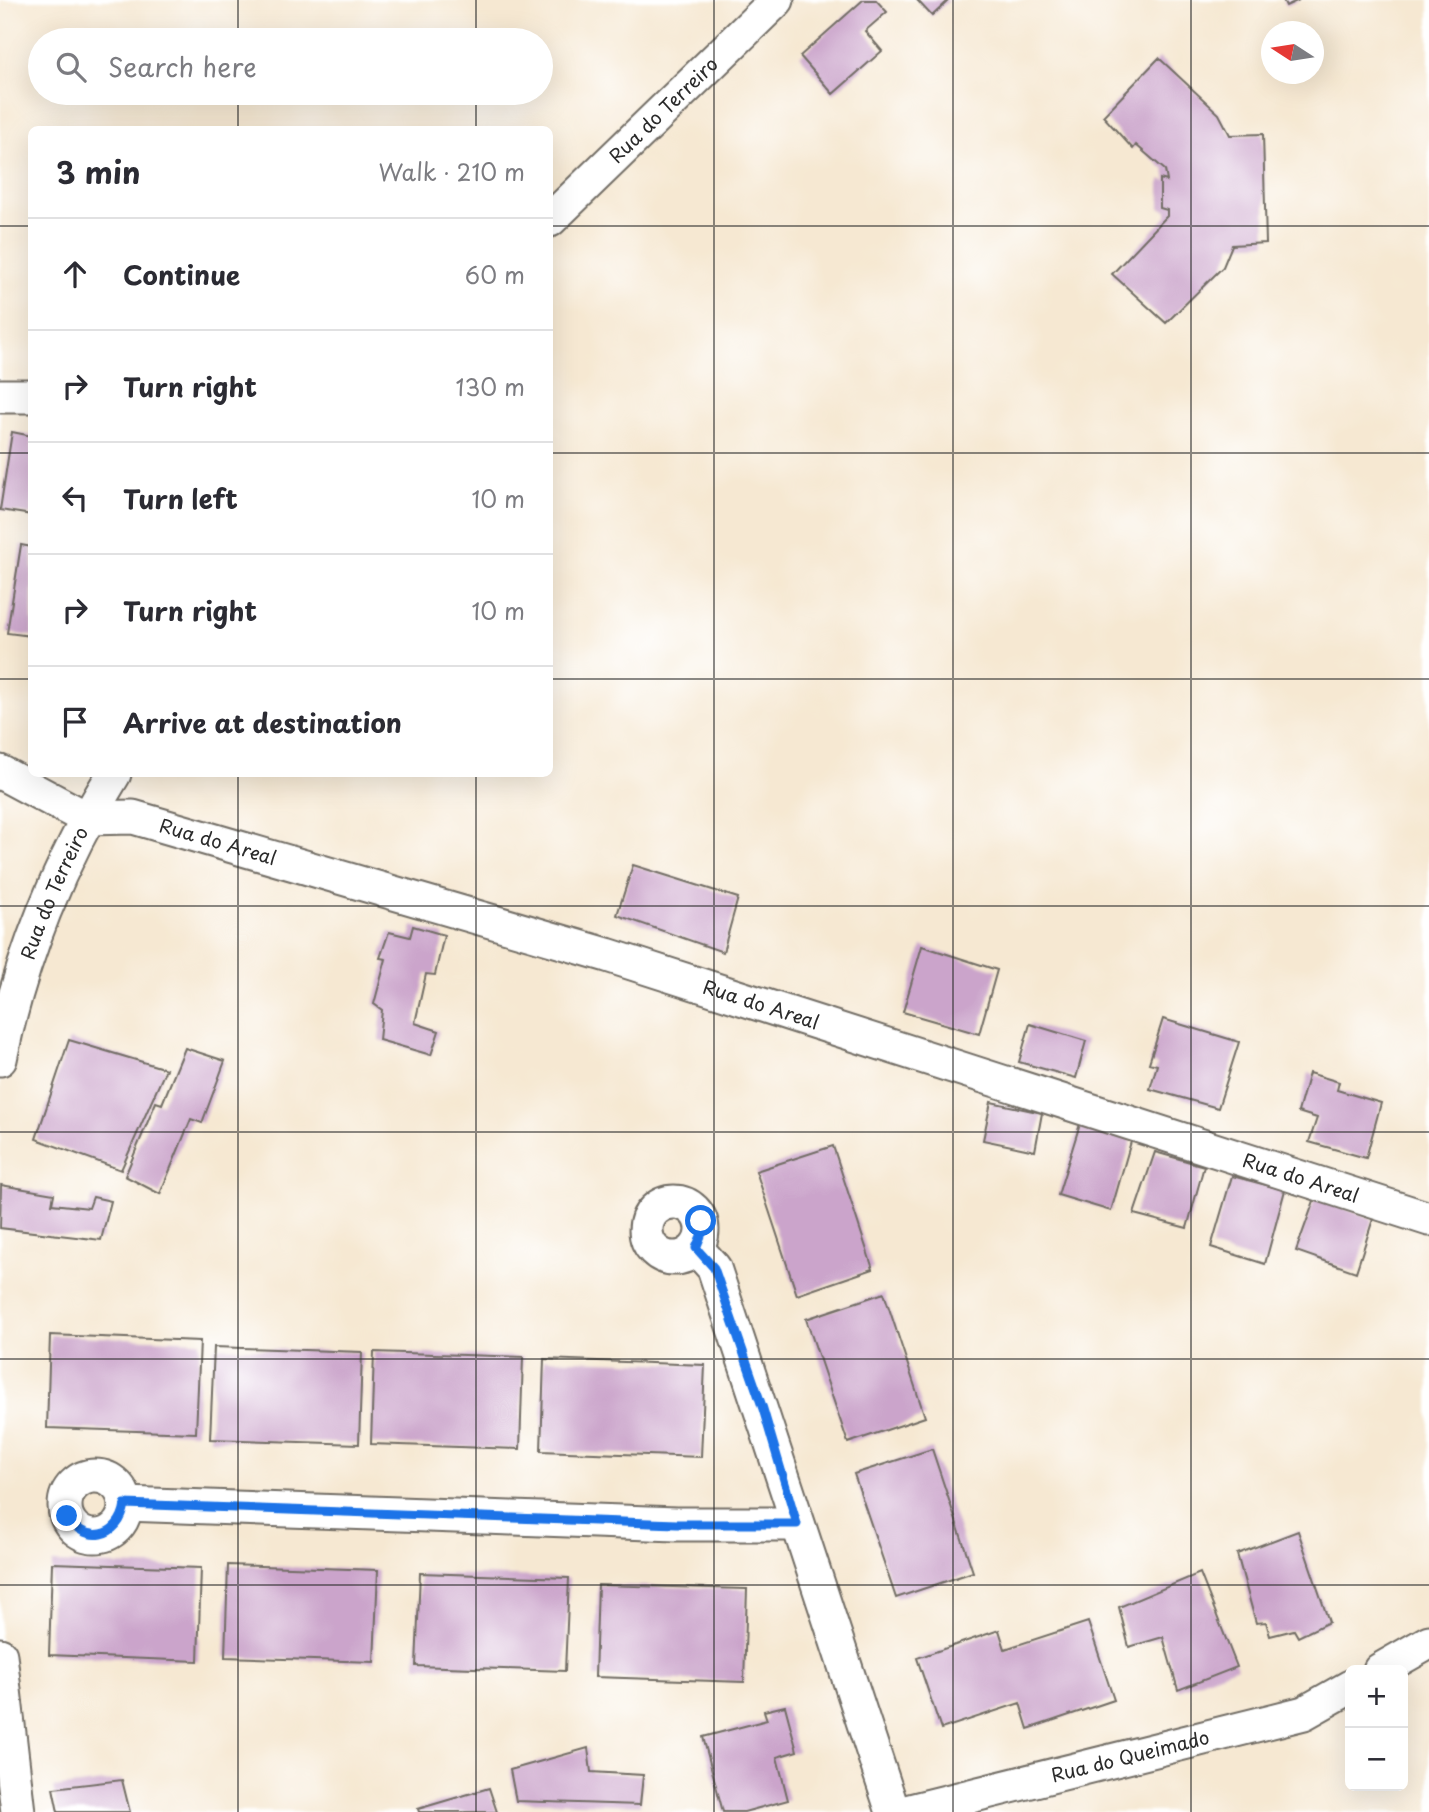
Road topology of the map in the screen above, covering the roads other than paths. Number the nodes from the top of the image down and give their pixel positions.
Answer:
1 (777, 0) edge
2 (553, 217) edge
3 (0, 396) edge
4 (28, 396) edge
5 (0, 772) edge
6 (112, 777) edge
7 (86, 818) junction
8 (0, 1059) edge
9 (1429, 1219) edge
10 (696, 1248) dead end
11 (125, 1504) dead end
12 (797, 1524) junction
13 (1429, 1642) edge
14 (0, 1655) edge
15 (1389, 1665) edge
16 (1345, 1690) edge
17 (18, 1812) edge
18 (893, 1812) edge
19 (906, 1812) edge

1 - 2 street, Rua do Terreiro
3 - 4 street
5 - 7 street
6 - 7 street, Rua do Terreiro
7 - 8 street, Rua do Terreiro
7 - 9 street, Rua do Areal
10 - 12 street
11 - 12 street
12 - 18 street
13 - 15 street
14 - 17 street
16 - 19 street, Rua do Queimado

